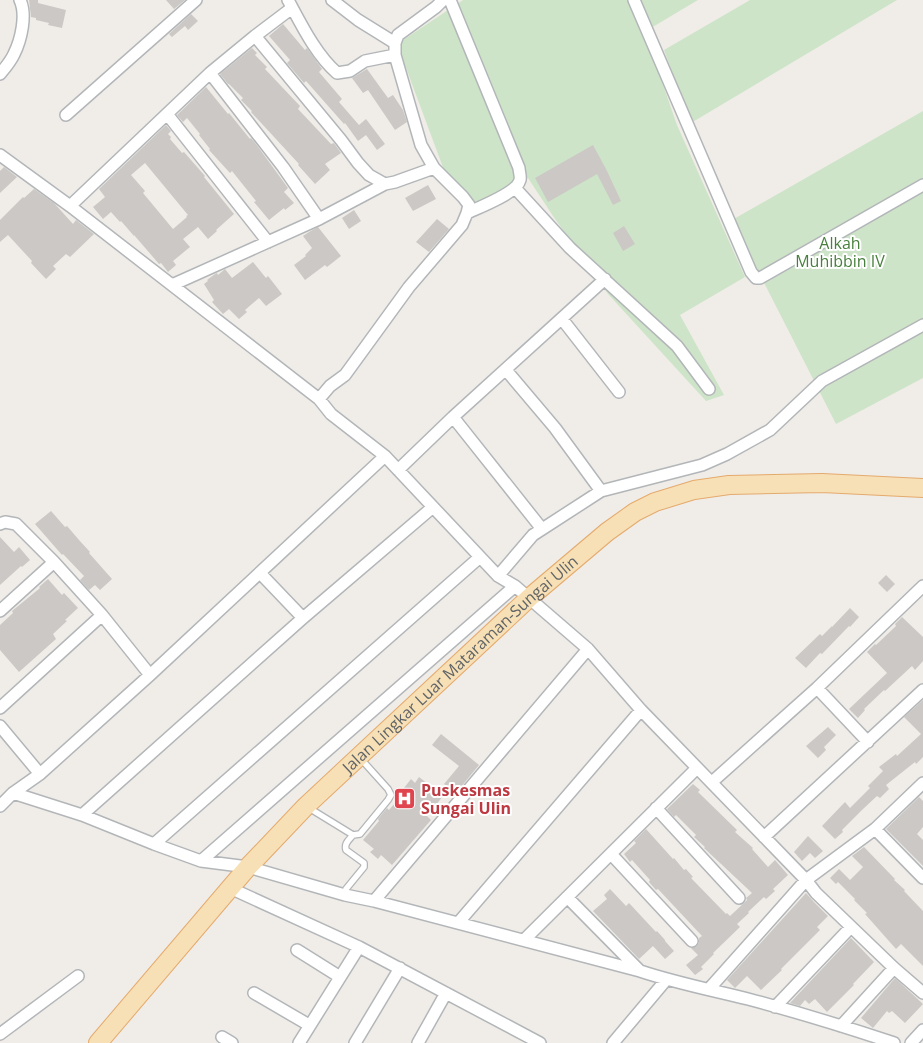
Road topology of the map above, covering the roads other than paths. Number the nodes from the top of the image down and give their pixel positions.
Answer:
1 (20, 0) edge
2 (196, 0) edge
3 (332, 0) edge
4 (442, 0) edge
5 (450, 0) edge
6 (634, 0) edge
7 (290, 4) edge
8 (255, 36) junction
9 (395, 43) junction
10 (395, 55) junction
11 (210, 73) junction
12 (0, 74) edge
13 (168, 114) junction
14 (66, 115) dead end
15 (0, 154) edge
16 (434, 168) junction
17 (385, 184) junction
18 (923, 185) edge
19 (515, 188) junction
20 (70, 206) junction
21 (467, 213) junction
22 (319, 219) junction
23 (268, 242) junction
24 (605, 279) junction
25 (172, 285) junction
26 (562, 319) junction
27 (923, 325) edge
28 (506, 370) junction
29 (710, 389) dead end
30 (619, 392) dead end
31 (319, 399) junction
32 (453, 417) junction
33 (385, 456) junction
34 (398, 470) junction
35 (923, 488) edge
36 (601, 491) junction
37 (433, 507) junction
38 (0, 524) edge
39 (542, 529) junction
40 (480, 557) junction
41 (54, 562) junction
42 (260, 573) junction
43 (498, 576) junction
44 (515, 586) junction
45 (922, 589) edge
46 (529, 598) junction
47 (0, 611) edge
48 (102, 615) junction
49 (303, 618) junction
50 (588, 649) junction
51 (150, 675) junction
52 (817, 688) junction
53 (923, 690) edge
54 (0, 708) edge
55 (641, 710) junction
56 (0, 726) edge
57 (868, 742) junction
58 (360, 757) junction
59 (697, 768) junction
60 (40, 774) junction
61 (712, 782) junction
62 (923, 784) edge
63 (13, 793) junction
64 (0, 806) edge
65 (306, 806) junction
66 (656, 808) junction
67 (82, 815) junction
68 (875, 829) junction
69 (353, 835) junction
70 (764, 838) junction
71 (154, 844) junction
72 (611, 854) junction
73 (200, 861) junction
74 (248, 867) junction
75 (923, 878) edge
76 (806, 880) junction
77 (230, 888) junction
78 (345, 895) junction
79 (567, 897) junction
80 (740, 898) dead end
81 (374, 901) junction
82 (458, 923) junction
83 (851, 926) junction
84 (524, 940) junction
85 (692, 941) dead end
86 (358, 947) junction
87 (297, 950) dead end
88 (400, 968) junction
89 (894, 968) junction
90 (640, 971) junction
91 (78, 976) dead end
92 (340, 977) junction
93 (666, 980) junction
94 (709, 989) junction
95 (922, 990) edge
96 (254, 993) dead end
97 (446, 993) junction
98 (775, 1006) junction
99 (309, 1025) junction
100 (841, 1026) junction
101 (923, 1030) edge
102 (0, 1034) edge
103 (98, 1043) edge
104 (299, 1043) edge
105 (354, 1043) edge
106 (418, 1043) edge
107 (540, 1043) edge
108 (613, 1043) edge
109 (894, 1043) edge
110 (911, 1043) edge

1 - 12 street
2 - 14 street
3 - 9 street
4 - 9 street
5 - 19 street
6 - 18 street
7 - 8 street
7 - 10 street
8 - 11 street
8 - 17 street
9 - 10 street
10 - 16 street
11 - 13 street
11 - 22 street
13 - 20 street
13 - 23 street
15 - 20 street
16 - 17 street
16 - 21 street
17 - 22 street
19 - 21 street
19 - 24 street
20 - 25 street
21 - 31 street
22 - 23 street
23 - 25 street
24 - 26 street
24 - 29 street
25 - 31 street
26 - 28 street
26 - 30 street
27 - 36 street
28 - 32 street
28 - 36 street
31 - 33 street
32 - 34 street
32 - 39 street
33 - 34 street
33 - 42 street
34 - 37 street
35 - 46 main road, Jalan Lingkar Luar Mataraman-Sungai Ulin
36 - 39 street
37 - 40 street
37 - 49 street
38 - 41 street
39 - 43 street
40 - 43 street
40 - 71 street
41 - 47 street
41 - 48 street
42 - 49 street
42 - 51 street
43 - 44 street
44 - 46 street
44 - 73 street
45 - 52 street
46 - 50 street
46 - 58 main road, Jalan Lingkar Luar Mataraman-Sungai Ulin
48 - 51 street
48 - 54 street
49 - 67 street
50 - 55 street
50 - 81 street
51 - 60 street
52 - 57 street
52 - 61 street
53 - 57 street
55 - 59 street
55 - 82 street
56 - 60 street
57 - 70 street
58 - 65 main road, Jalan Lingkar Luar Mataraman-Sungai Ulin
58 - 69 lane
59 - 61 street
59 - 66 street
60 - 63 street
61 - 70 street
62 - 68 street
63 - 64 street
63 - 67 street
65 - 69 lane
65 - 74 main road, Jalan Lingkar Luar Mataraman-Sungai Ulin
66 - 72 street
66 - 80 street
67 - 71 street
68 - 75 street
68 - 76 street
69 - 78 lane
70 - 76 street
71 - 73 street
72 - 79 street
72 - 85 street
73 - 74 street
74 - 77 main road, Jalan Lingkar Luar Mataraman-Sungai Ulin
74 - 78 street
76 - 83 street
76 - 94 street
77 - 86 street
77 - 103 main road, Jalan Lingkar Luar Mataraman-Sungai Ulin
78 - 81 street
79 - 84 street
79 - 90 street
81 - 82 street
82 - 84 street
83 - 89 street
83 - 98 street
84 - 90 street
86 - 88 street
86 - 92 street
87 - 92 street
88 - 97 street
88 - 105 street
89 - 95 street
89 - 100 street
90 - 93 street
91 - 102 street
92 - 99 street
93 - 94 street
93 - 108 street
94 - 98 street
96 - 99 street
97 - 106 street
97 - 107 street
98 - 100 street
99 - 104 street
100 - 109 street
101 - 110 street

